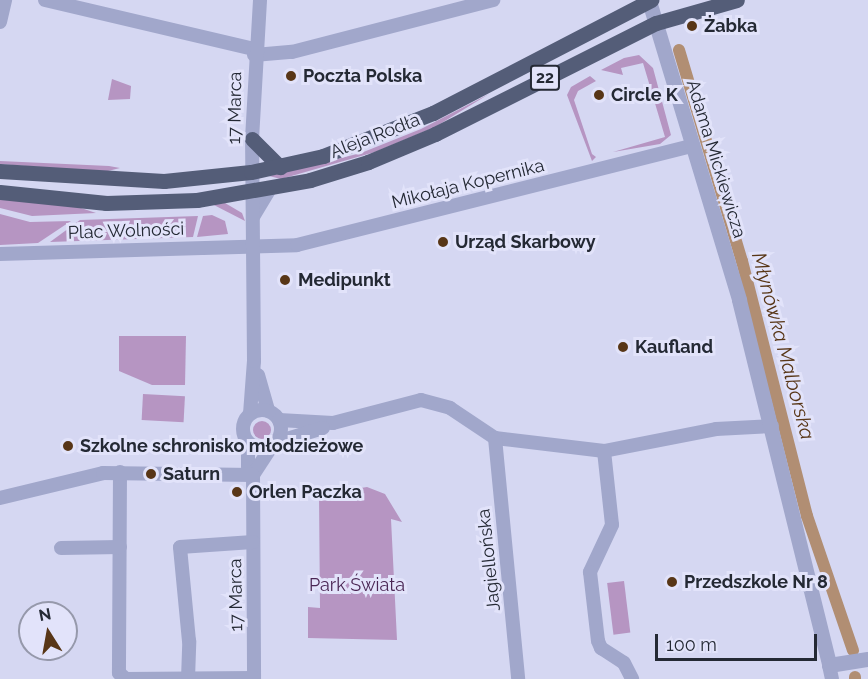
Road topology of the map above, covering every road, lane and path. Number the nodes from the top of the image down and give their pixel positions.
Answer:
1 (5, 0) edge
2 (45, 0) edge
3 (260, 0) edge
4 (493, 0) edge
5 (650, 0) edge
6 (737, 0) edge
7 (0, 22) edge
8 (656, 23) junction
9 (254, 52) junction
10 (252, 139) junction
11 (690, 146) junction
12 (280, 166) junction
13 (0, 171) edge
14 (252, 172) junction
15 (270, 189) junction
16 (0, 192) edge
17 (252, 193) junction
18 (253, 217) junction
19 (253, 247) junction
20 (0, 254) edge
21 (254, 362) junction
22 (268, 411) junction
23 (250, 414) junction
24 (279, 420) junction
25 (333, 423) junction
26 (772, 426) junction
27 (495, 438) junction
28 (248, 443) junction
29 (274, 444) junction
30 (604, 451) junction
31 (120, 472) junction
32 (253, 475) junction
33 (0, 498) edge
34 (254, 542) junction
35 (120, 547) junction
36 (61, 548) dead end
37 (868, 659) edge
38 (831, 672) edge
39 (188, 678) edge
40 (254, 679) edge
41 (518, 679) edge
42 (632, 679) edge

1 - 7 street
2 - 9 street
3 - 9 street, 17 Marca
4 - 9 street
5 - 8 street, Adama Mickiewicza
5 - 12 main road, Aleja Rodła / 22
6 - 8 main road, Aleja Rodła / 22
8 - 11 street, Adama Mickiewicza
8 - 15 main road, Aleja Rodła / 22
9 - 10 street, 17 Marca
10 - 12 main road
10 - 14 street, 17 Marca
11 - 19 street, Mikołaja Kopernika
11 - 26 street, Adama Mickiewicza
12 - 14 main road, Aleja Rodła / 22
13 - 14 main road, Aleja Rodła / 22
14 - 17 street, 17 Marca
15 - 17 main road, Aleja Rodła / 22
15 - 18 street
16 - 17 main road, Aleja Rodła / 22
17 - 18 street, 17 Marca
18 - 19 street, 17 Marca
19 - 20 street, Plac Wolności
19 - 21 street, 17 Marca
21 - 22 street, 17 Marca
21 - 23 street, 17 Marca
22 - 23 street
22 - 24 street
23 - 28 street
24 - 25 street
24 - 29 street
25 - 27 street
25 - 29 street
26 - 30 street
26 - 38 street, Adama Mickiewicza
27 - 30 street
27 - 41 street, Jagiellońska
28 - 29 street
28 - 32 street, 17 Marca
29 - 32 street
30 - 42 street
31 - 32 street
31 - 33 street
31 - 35 street
32 - 34 street, 17 Marca
34 - 39 street
34 - 40 street, 17 Marca
35 - 36 street
35 - 39 street
37 - 38 street
39 - 40 street

